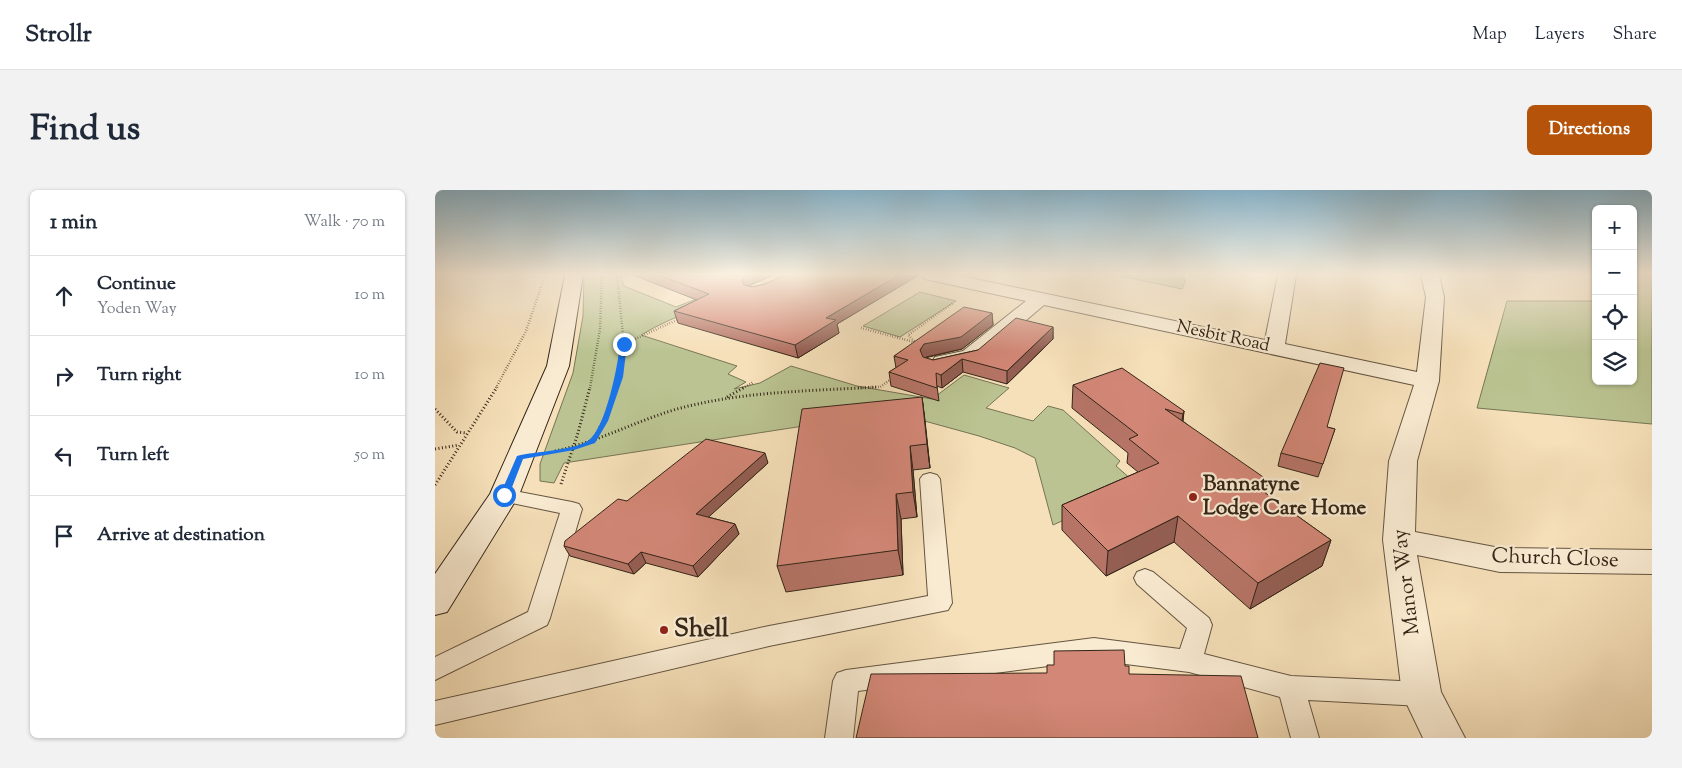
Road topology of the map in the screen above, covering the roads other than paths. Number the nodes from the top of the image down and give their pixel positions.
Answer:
1 (570, 301) edge
2 (1037, 301) edge
3 (1052, 301) edge
4 (1282, 301) edge
5 (1435, 301) edge
6 (1274, 348) junction
7 (934, 364) edge
8 (1427, 381) junction
9 (930, 479) dead end
10 (504, 495) junction
11 (1399, 540) junction
12 (1652, 562) edge
13 (1145, 578) dead end
14 (443, 582) edge
15 (435, 602) edge
16 (1189, 660) junction
17 (435, 669) edge
18 (1291, 688) junction
19 (1422, 694) junction
20 (435, 713) edge
21 (839, 738) edge
22 (1305, 738) edge
23 (1444, 738) edge

1 - 10 street
2 - 7 street
3 - 6 street, Nesbit Road
4 - 6 street
5 - 8 street, Manor Way
6 - 8 street, Nesbit Road
8 - 11 street, Manor Way
9 - 20 lane
10 - 14 street
10 - 17 lane
11 - 12 street, Church Close
11 - 19 street, Manor Way
13 - 16 lane
14 - 15 street
16 - 18 lane
16 - 21 lane
18 - 19 lane
18 - 22 lane
19 - 23 street, Manor Way

